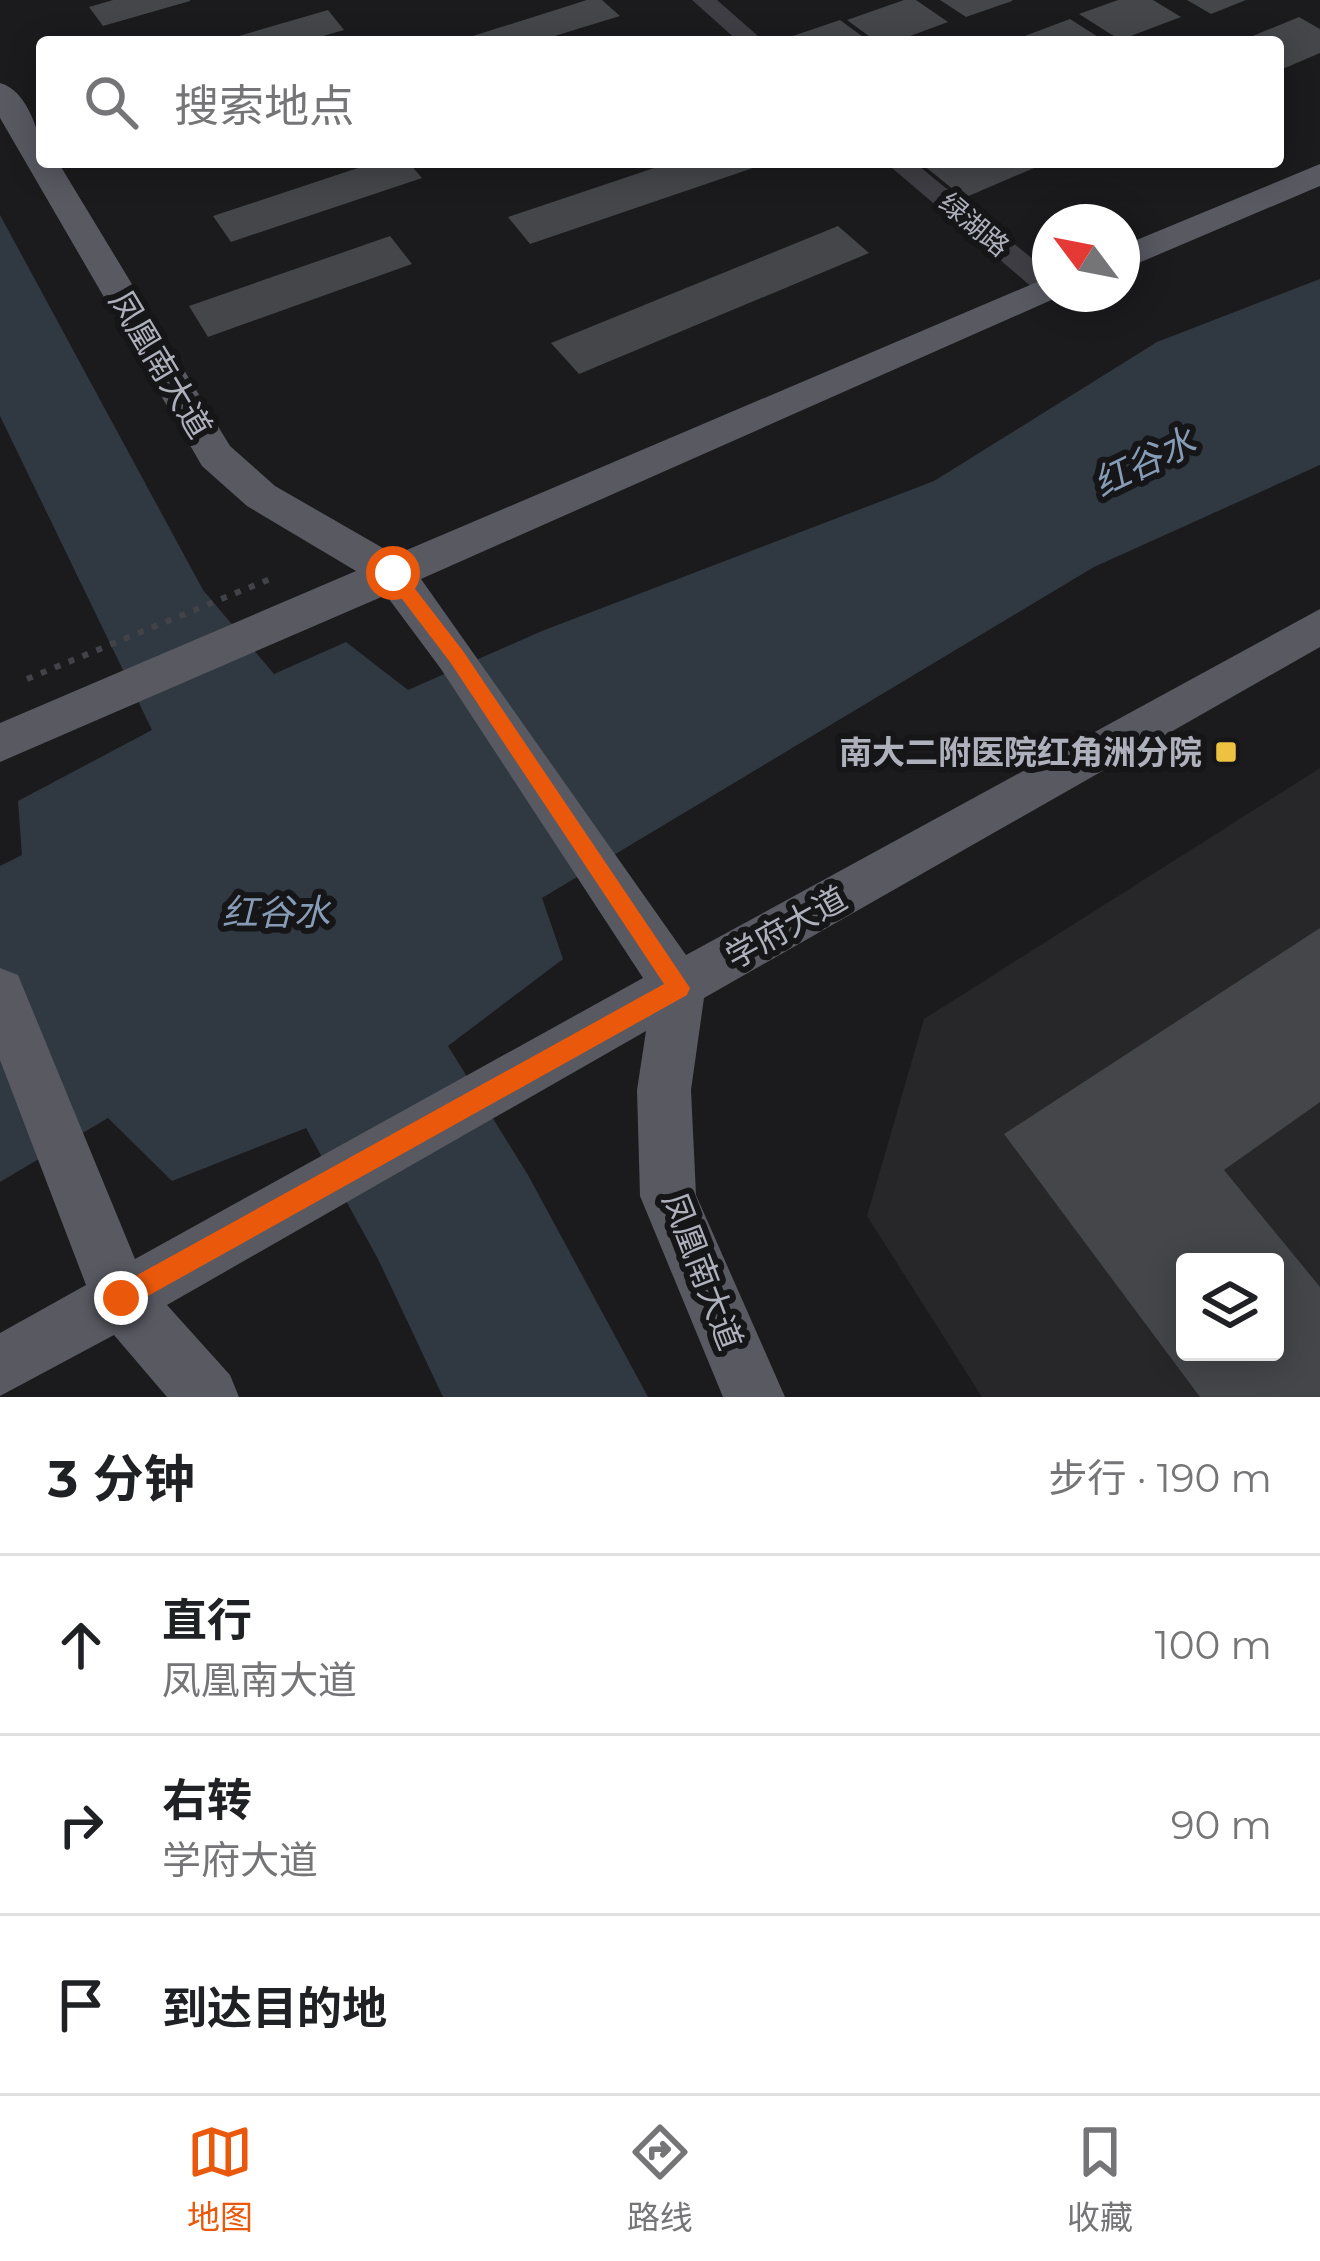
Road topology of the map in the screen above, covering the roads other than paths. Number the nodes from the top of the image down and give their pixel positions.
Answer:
1 (703, 0) edge
2 (746, 36) edge
3 (0, 92) edge
4 (36, 153) edge
5 (45, 168) edge
6 (905, 168) edge
7 (1320, 174) edge
8 (1140, 251) edge
9 (1032, 274) edge
10 (1032, 297) edge
11 (393, 573) junction
12 (1320, 626) edge
13 (0, 743) edge
14 (679, 988) junction
15 (0, 992) edge
16 (121, 1298) junction
17 (0, 1366) edge
18 (208, 1397) edge
19 (754, 1397) edge

1 - 2 street
3 - 4 main road, 凤凰南大道
5 - 11 main road, 凤凰南大道
6 - 9 street, 绿湖路
7 - 8 main road
10 - 11 main road
11 - 13 main road
11 - 14 main road, 凤凰南大道
12 - 14 main road, 学府大道
14 - 16 main road, 学府大道
14 - 19 main road, 凤凰南大道
15 - 16 main road
16 - 17 main road, 学府大道
16 - 18 main road

